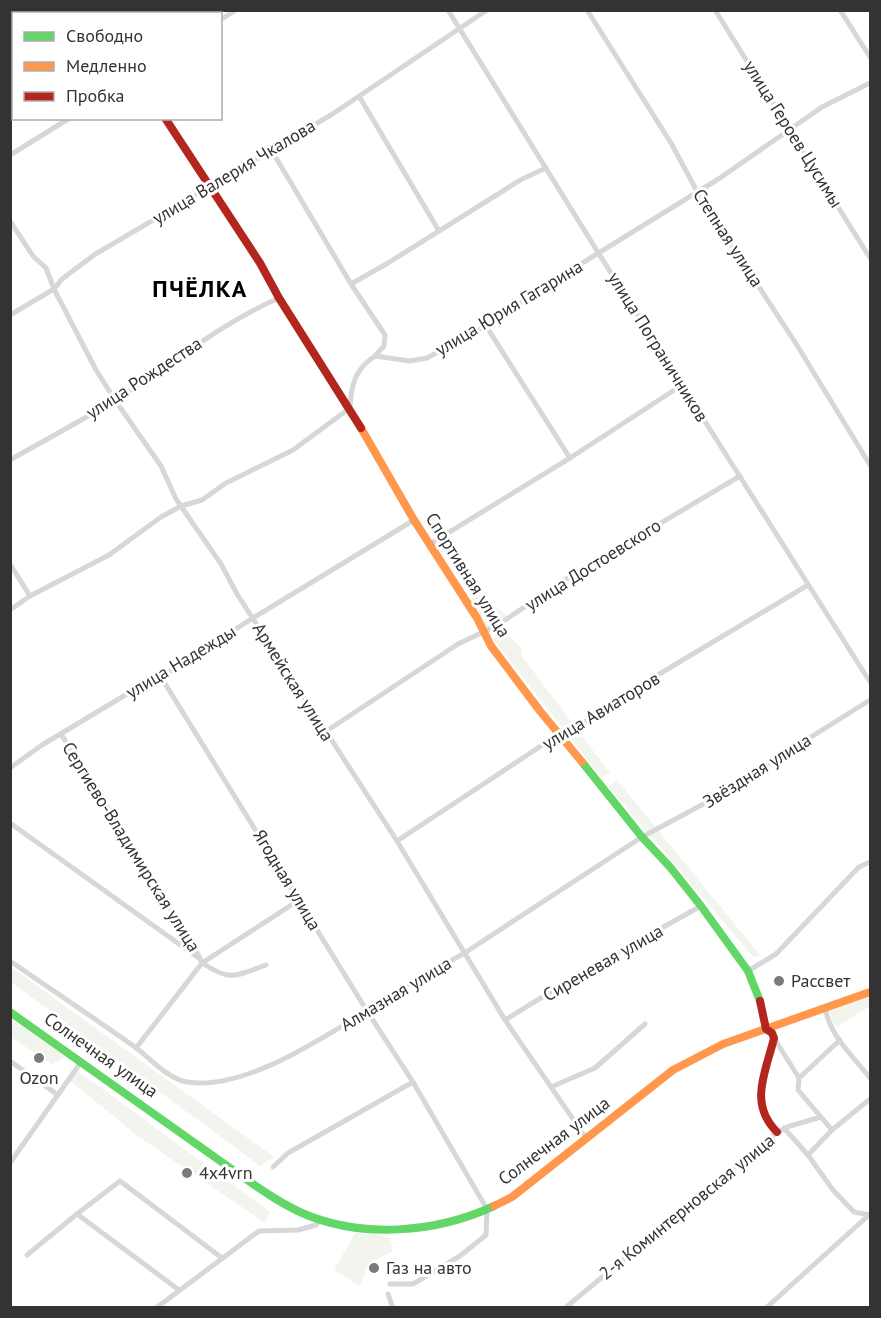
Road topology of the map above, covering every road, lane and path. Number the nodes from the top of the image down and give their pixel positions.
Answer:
1 (236, 10) edge
2 (448, 10) edge
3 (487, 10) edge
4 (587, 10) edge
5 (715, 10) edge
6 (840, 10) edge
7 (222, 19) edge
8 (459, 28) junction
9 (870, 57) edge
10 (870, 83) edge
11 (359, 96) junction
12 (67, 120) edge
13 (166, 120) edge
14 (791, 130) junction
15 (272, 151) junction
16 (10, 155) edge
17 (546, 168) junction
18 (210, 187) junction
19 (698, 192) junction
20 (10, 221) edge
21 (439, 231) junction
22 (599, 254) junction
23 (870, 258) edge
24 (351, 284) junction
25 (54, 289) junction
26 (279, 298) junction
27 (10, 315) edge
28 (486, 326) junction
29 (375, 356) junction
30 (682, 385) junction
31 (115, 400) junction
32 (350, 408) junction
33 (570, 458) junction
34 (10, 460) edge
35 (870, 465) edge
36 (740, 476) junction
37 (181, 506) junction
38 (414, 520) junction
39 (430, 544) junction
40 (10, 564) edge
41 (808, 585) junction
42 (30, 596) junction
43 (10, 610) edge
44 (253, 618) junction
45 (483, 632) junction
46 (161, 677) junction
47 (870, 682) edge
48 (870, 700) edge
49 (325, 732) junction
50 (61, 734) junction
51 (562, 737) junction
52 (10, 768) edge
53 (10, 823) edge
54 (642, 837) junction
55 (397, 841) junction
56 (870, 862) edge
57 (299, 900) junction
58 (701, 906) junction
59 (464, 954) junction
60 (10, 961) edge
61 (201, 961) junction
62 (266, 965) dead end
63 (748, 971) junction
64 (870, 992) edge
65 (826, 1008) junction
66 (367, 1011) junction
67 (10, 1012) edge
68 (505, 1020) junction
69 (645, 1024) dead end
70 (766, 1029) junction
71 (774, 1038) junction
72 (840, 1040) junction
73 (136, 1048) junction
74 (10, 1060) edge
75 (81, 1062) junction
76 (799, 1078) junction
77 (870, 1078) edge
78 (413, 1082) junction
79 (551, 1087) junction
80 (58, 1095) junction
81 (870, 1100) edge
82 (821, 1117) junction
83 (780, 1130) junction
84 (832, 1130) junction
85 (586, 1138) junction
86 (13, 1152) edge
87 (808, 1155) junction
88 (10, 1163) edge
89 (273, 1167) dead end
90 (487, 1209) junction
91 (76, 1214) junction
92 (870, 1214) edge
93 (320, 1220) junction
94 (27, 1255) dead end
95 (222, 1258) junction
96 (390, 1284) dead end
97 (179, 1290) junction
98 (388, 1294) dead end
99 (156, 1308) edge
100 (393, 1308) edge
101 (565, 1308) edge
102 (766, 1308) edge

1 - 7 street
2 - 8 street, улица Пограничников
3 - 8 street, улица Валерия Чкалова
4 - 19 street, Степная улица
5 - 14 street, улица Героев Цусимы
6 - 9 street
8 - 11 street, улица Валерия Чкалова
8 - 17 street, улица Пограничников
10 - 14 street, улица Юрия Гагарина
11 - 15 street, улица Валерия Чкалова
11 - 21 street
12 - 16 street
13 - 18 street, Спортивная улица
14 - 19 street, улица Юрия Гагарина
14 - 23 street, улица Героев Цусимы
15 - 18 street, улица Валерия Чкалова
15 - 24 street
17 - 21 street
17 - 22 street, улица Пограничников
18 - 25 street, улица Валерия Чкалова
18 - 26 street, Спортивная улица
19 - 22 street, улица Юрия Гагарина
19 - 35 street, Степная улица
20 - 25 street, Армейская улица
21 - 24 street
22 - 28 street, улица Юрия Гагарина
22 - 30 street, улица Пограничников
24 - 29 street
25 - 27 street, улица Валерия Чкалова
25 - 31 street, Армейская улица
26 - 31 street, улица Рождества
26 - 32 street, Спортивная улица
28 - 29 street, улица Юрия Гагарина
28 - 33 street
29 - 32 street
30 - 33 street
30 - 36 street, улица Пограничников
31 - 34 street, улица Рождества
31 - 37 street, Армейская улица
32 - 37 street
32 - 38 street, Спортивная улица
33 - 39 street
36 - 41 street, улица Пограничников
36 - 45 street, улица Достоевского
37 - 42 street
37 - 44 street, Армейская улица
38 - 39 street, Спортивная улица
38 - 44 street, улица Надежды
39 - 45 street, Спортивная улица
40 - 42 street
41 - 47 street, улица Пограничников
41 - 51 street, улица Авиаторов
42 - 43 street
44 - 46 street, улица Надежды
44 - 49 street, Армейская улица
45 - 49 street, улица Достоевского
45 - 51 street, Спортивная улица
46 - 50 street, улица Надежды
46 - 57 street, Ягодная улица
48 - 54 street, Звёздная улица
49 - 55 street, Армейская улица
50 - 52 street, улица Надежды
50 - 61 street, Сергиево-Владимирская улица
51 - 54 street, Спортивная улица
51 - 55 street, улица Авиаторов
53 - 61 street
54 - 58 street, Спортивная улица
54 - 59 street, Алмазная улица
55 - 59 street, Армейская улица
56 - 63 street
57 - 61 street
57 - 66 street, Ягодная улица
58 - 63 street, Спортивная улица
58 - 68 street, Сиреневая улица
59 - 66 street, Алмазная улица
59 - 68 street, Армейская улица
60 - 73 street, Алмазная улица
61 - 62 street
61 - 73 street
63 - 70 street, Спортивная улица
64 - 65 street, Солнечная улица
65 - 70 street, Солнечная улица
65 - 72 street
66 - 73 street, Алмазная улица
66 - 78 street, Ягодная улица
67 - 75 street, Солнечная улица
68 - 79 street, Армейская улица
69 - 79 street
70 - 71 street
70 - 85 street, Солнечная улица
71 - 76 street
71 - 83 street
72 - 76 street
72 - 77 street
74 - 80 street
75 - 80 street
75 - 93 street, Солнечная улица
76 - 82 street
78 - 89 street
78 - 90 street, Ягодная улица
79 - 85 street, Армейская улица
80 - 86 street
81 - 84 street
82 - 83 street, 2-я Коминтерновская улица
82 - 84 street
83 - 87 street
83 - 101 street, 2-я Коминтерновская улица
84 - 87 street
85 - 90 street, Солнечная улица
86 - 88 street
87 - 92 street
90 - 93 street, Солнечная улица
90 - 96 street
91 - 94 street
91 - 95 street
91 - 97 street
92 - 102 street
93 - 95 street
95 - 97 street
97 - 99 street
98 - 100 street

